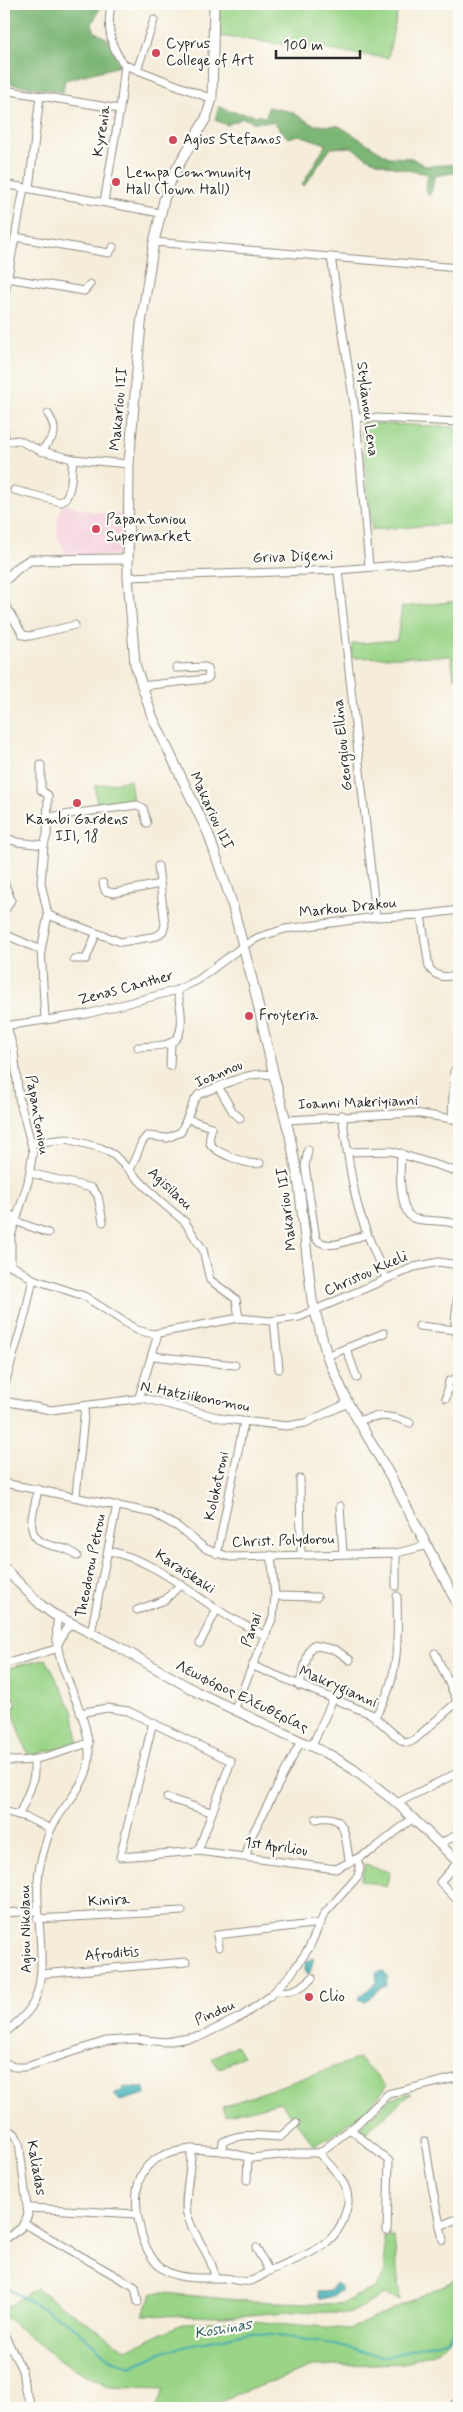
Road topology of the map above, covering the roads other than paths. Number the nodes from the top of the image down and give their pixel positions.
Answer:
1 (111, 4) edge
2 (214, 4) edge
3 (154, 20) dead end
4 (125, 65) junction
5 (137, 70) junction
6 (4, 90) edge
7 (40, 96) junction
8 (212, 98) junction
9 (120, 109) junction
10 (4, 184) edge
11 (27, 188) junction
12 (104, 202) junction
13 (160, 213) junction
14 (15, 237) junction
15 (154, 242) junction
16 (113, 247) dead end
17 (331, 257) junction
18 (459, 268) edge
19 (8, 278) junction
20 (90, 284) dead end
21 (4, 298) edge
22 (48, 414) dead end
23 (356, 417) junction
24 (459, 422) edge
25 (4, 428) edge
26 (4, 442) edge
27 (41, 451) junction
28 (73, 459) junction
29 (129, 464) junction
30 (14, 490) dead end
31 (128, 559) junction
32 (459, 560) edge
33 (369, 566) junction
34 (338, 570) junction
35 (128, 577) junction
36 (4, 581) edge
37 (4, 603) edge
38 (75, 625) dead end
39 (176, 668) dead end
40 (141, 686) junction
41 (41, 765) dead end
42 (48, 817) junction
43 (148, 823) dead end
44 (4, 837) edge
45 (44, 844) junction
46 (158, 866) dead end
47 (4, 882) edge
48 (103, 883) dead end
49 (160, 884) junction
50 (459, 910) edge
51 (4, 912) edge
52 (48, 915) junction
53 (422, 915) junction
54 (376, 917) junction
55 (4, 934) edge
56 (96, 934) junction
57 (243, 946) junction
58 (41, 950) junction
59 (74, 959) dead end
60 (459, 976) edge
61 (178, 990) junction
62 (45, 1019) junction
63 (6, 1026) edge
64 (171, 1043) junction
65 (138, 1048) dead end
66 (170, 1066) dead end
67 (454, 1071) dead end
68 (274, 1076) junction
69 (220, 1088) junction
70 (342, 1115) junction
71 (240, 1118) dead end
72 (188, 1119) junction
73 (456, 1119) edge
74 (287, 1120) junction
75 (32, 1143) junction
76 (308, 1150) dead end
77 (347, 1152) junction
78 (401, 1153) junction
79 (260, 1163) dead end
80 (130, 1170) junction
81 (459, 1172) edge
82 (30, 1173) junction
83 (4, 1213) edge
84 (16, 1219) junction
85 (103, 1222) dead end
86 (459, 1225) edge
87 (48, 1233) dead end
88 (366, 1234) junction
89 (7, 1265) edge
90 (459, 1266) edge
91 (386, 1278) junction
92 (33, 1280) junction
93 (459, 1284) edge
94 (314, 1312) junction
95 (239, 1318) junction
96 (274, 1321) junction
97 (419, 1326) dead end
98 (456, 1330) junction
99 (384, 1333) dead end
100 (158, 1334) junction
101 (459, 1345) edge
102 (346, 1348) junction
103 (153, 1356) junction
104 (327, 1356) junction
105 (234, 1366) dead end
106 (279, 1369) dead end
107 (357, 1378) dead end
108 (459, 1378) edge
109 (4, 1387) edge
110 (139, 1398) junction
111 (446, 1398) dead end
112 (4, 1401) edge
113 (348, 1403) junction
114 (85, 1406) junction
115 (358, 1421) junction
116 (244, 1422) junction
117 (410, 1424) dead end
118 (300, 1479) dead end
119 (4, 1483) edge
120 (38, 1489) junction
121 (76, 1496) junction
122 (117, 1504) junction
123 (340, 1506) dead end
124 (428, 1545) junction
125 (108, 1551) junction
126 (343, 1553) junction
127 (396, 1553) junction
128 (217, 1554) junction
129 (301, 1554) junction
130 (77, 1556) dead end
131 (271, 1556) junction
132 (4, 1568) edge
133 (181, 1584) junction
134 (396, 1586) dead end
135 (275, 1596) junction
136 (397, 1596) dead end
137 (317, 1597) dead end
138 (459, 1607) edge
139 (217, 1609) junction
140 (137, 1610) dead end
141 (58, 1617) junction
142 (72, 1624) junction
143 (92, 1633) junction
144 (266, 1636) junction
145 (200, 1643) dead end
146 (56, 1648) junction
147 (435, 1653) dead end
148 (350, 1660) dead end
149 (4, 1664) edge
150 (253, 1666) junction
151 (299, 1686) junction
152 (333, 1699) junction
153 (234, 1710) junction
154 (80, 1713) junction
155 (376, 1716) junction
156 (153, 1722) junction
157 (301, 1741) junction
158 (89, 1743) junction
159 (312, 1746) junction
160 (4, 1760) edge
161 (34, 1760) junction
162 (459, 1772) edge
163 (167, 1798) dead end
164 (397, 1803) junction
165 (4, 1811) edge
166 (211, 1812) junction
167 (19, 1815) junction
168 (413, 1818) junction
169 (316, 1819) dead end
170 (51, 1829) junction
171 (459, 1834) edge
172 (438, 1844) junction
173 (198, 1851) junction
174 (246, 1856) junction
175 (354, 1861) junction
176 (459, 1863) edge
177 (459, 1902) edge
178 (37, 1911) junction
179 (182, 1911) dead end
180 (4, 1913) edge
181 (37, 1919) junction
182 (321, 1923) junction
183 (219, 1946) dead end
184 (186, 1962) dead end
185 (41, 1974) junction
186 (312, 1978) dead end
187 (277, 1990) junction
188 (5, 2032) edge
189 (4, 2062) edge
190 (459, 2077) edge
191 (296, 2123) dead end
192 (4, 2126) edge
193 (350, 2128) junction
194 (425, 2141) dead end
195 (191, 2149) junction
196 (222, 2151) junction
197 (319, 2152) junction
198 (248, 2157) junction
199 (247, 2180) dead end
200 (29, 2208) junction
201 (137, 2214) junction
202 (459, 2218) edge
203 (25, 2224) junction
204 (440, 2226) junction
205 (387, 2231) dead end
206 (4, 2240) edge
207 (444, 2240) dead end
208 (256, 2248) dead end
209 (269, 2271) junction
210 (215, 2278) junction
211 (138, 2302) dead end
212 (5, 2338) edge
213 (459, 2400) edge
214 (32, 2408) edge
215 (450, 2408) edge

1 - 4 street
2 - 8 main road, Makariou III
3 - 5 street
4 - 5 street
4 - 9 street, Kyrenia
5 - 8 street
6 - 7 street
7 - 9 street
7 - 11 street
8 - 13 main road, Makariou III
9 - 12 street, Kyrenia
10 - 11 street
11 - 12 street
11 - 14 street
12 - 13 street
13 - 15 main road, Makariou III
14 - 16 street
14 - 19 street
15 - 17 street
15 - 29 main road, Makariou III
17 - 18 street
17 - 23 street, Stylianou Lena
19 - 20 street
19 - 21 street
22 - 27 street
23 - 24 street
23 - 33 street, Stylianou Lena
25 - 26 street
26 - 27 street
27 - 28 street
28 - 29 street
28 - 30 street
29 - 31 main road, Makariou III
31 - 35 main road, Makariou III
31 - 36 main road
32 - 33 street, Griva Digeni
33 - 34 street, Griva Digeni
34 - 35 street, Griva Digeni
34 - 54 street, Georgiou Ellina
35 - 40 main road, Makariou III
37 - 38 street
39 - 40 street
40 - 57 main road, Makariou III
41 - 42 street
42 - 43 street
42 - 45 street
44 - 45 street
45 - 52 street
46 - 49 street
47 - 51 street
48 - 49 street
49 - 56 street
50 - 53 street, Markou Drakou
52 - 56 street
52 - 58 street
53 - 54 street, Markou Drakou
53 - 60 street
54 - 57 street, Markou Drakou
55 - 58 street
56 - 59 street
57 - 61 street, Zenas Canther
57 - 68 main road, Makariou III
58 - 62 street
61 - 62 street, Zenas Canther
61 - 64 street
62 - 63 street, Zenas Canther
63 - 75 street, Papantoniou
64 - 65 street
64 - 66 street
67 - 73 street
68 - 69 street, Ioannou
68 - 74 main road, Makariou III
69 - 71 street
69 - 72 street, Ioannou
70 - 73 street, Ioanni Makriyianni
70 - 74 street, Ioanni Makriyianni
70 - 77 street
72 - 79 street
72 - 80 street, Ioannou
74 - 94 main road, Makariou III
75 - 80 street, Agisilaou
75 - 82 street, Papantoniou
76 - 88 street
77 - 78 street
77 - 88 street
78 - 81 street
78 - 86 street
80 - 95 street, Agisilaou
82 - 84 street, Papantoniou
82 - 85 street
83 - 84 street
84 - 87 street
84 - 89 street, Papantoniou
88 - 91 street
89 - 92 street
90 - 91 street, Christou Kkeli
91 - 94 street, Christou Kkeli
92 - 100 street
92 - 109 street
93 - 98 street
94 - 96 street, Christou Kkeli
94 - 104 main road, Makariou III
95 - 96 street, Christou Kkeli
95 - 100 street, Christou Kkeli
96 - 106 street
97 - 98 street
98 - 101 street
99 - 102 street
100 - 103 street
102 - 104 street
102 - 107 street
103 - 105 street
103 - 110 street
104 - 113 main road, Makariou III
108 - 111 street
110 - 114 street, N. Hatziikonomou
110 - 116 street, N. Hatziikonomou
112 - 114 street, N. Hatziikonomou
113 - 115 main road, Makariou III
113 - 116 street, N. Hatziikonomou
114 - 121 street
115 - 117 street
115 - 124 main road, Makariou III
116 - 128 street, Kolokotroni
118 - 129 street
119 - 120 street, Christ. Polydorou
120 - 121 street, Christ. Polydorou
120 - 130 street
121 - 122 street, Christ. Polydorou
122 - 125 street, Theodorou Petrou
122 - 128 street, Christ. Polydorou
123 - 126 street
124 - 127 street, Christ. Polydorou
124 - 138 main road, Makariou III
125 - 133 street, Karaiskaki
125 - 143 street, Theodorou Petrou
126 - 127 street, Christ. Polydorou
126 - 129 street, Christ. Polydorou
127 - 134 street
128 - 131 street, Christ. Polydorou
129 - 131 street, Christ. Polydorou
131 - 135 street, Panai
132 - 141 main road, Λεωφόρος Ελευθερίας
133 - 139 street, Karaiskaki
133 - 140 street
135 - 137 street
135 - 144 street, Panai
136 - 155 street
139 - 144 street, Karaiskaki
139 - 145 street, Karaiskaki
141 - 142 main road, Λεωφόρος Ελευθερίας
141 - 146 street, Agiou Nikolaou
142 - 143 main road, Λεωφόρος Ελευθερίας
142 - 146 street
143 - 153 main road, Λεωφόρος Ελευθερίας
144 - 150 street, Panai
146 - 149 street
146 - 154 street, Agiou Nikolaou
147 - 155 street, Makrygianni
148 - 151 street
150 - 151 street, Makrygianni
150 - 153 street, Panai
151 - 152 street, Makrygianni
152 - 155 street, Makrygianni
152 - 159 street
153 - 157 main road, Λεωφόρος Ελευθερίας
154 - 156 street
154 - 158 street, Agiou Nikolaou
156 - 166 street
156 - 173 street, 1st Apriliou
157 - 159 main road, Λεωφόρος Ελευθερίας
157 - 174 street
158 - 161 street
158 - 170 street, Agiou Nikolaou
159 - 164 main road, Λεωφόρος Ελευθερίας
160 - 161 street
161 - 167 street
162 - 164 street
163 - 166 street
164 - 168 main road, Λεωφόρος Ελευθερίας
165 - 167 street
166 - 173 street
167 - 170 street
168 - 172 main road, Λεωφόρος Ελευθερίας
168 - 175 street, 1st Apriliou
169 - 175 street, Pindou
170 - 178 street, Agiou Nikolaou
171 - 172 street
172 - 176 main road, Λεωφόρος Ελευθερίας
173 - 174 street, 1st Apriliou
174 - 175 street, 1st Apriliou
175 - 182 street, Pindou
176 - 177 street
178 - 180 street
178 - 181 street, Agiou Nikolaou
179 - 181 street, Kinira
181 - 185 street, Agiou Nikolaou
182 - 183 street
182 - 187 street, Pindou
184 - 185 street, Afroditis
185 - 188 street, Agiou Nikolaou
186 - 187 street
187 - 189 street, Pindou
190 - 193 street
191 - 196 street
192 - 200 street, Kaliadas
193 - 197 street
193 - 205 street
194 - 204 street
195 - 196 street
195 - 201 street
195 - 210 street
196 - 198 street
197 - 198 street
197 - 209 street
198 - 199 street
200 - 201 street
200 - 203 street, Kaliadas
201 - 210 street
202 - 204 street
203 - 206 street
203 - 211 street
204 - 207 street
208 - 209 street
209 - 210 street
212 - 214 street
213 - 215 street

